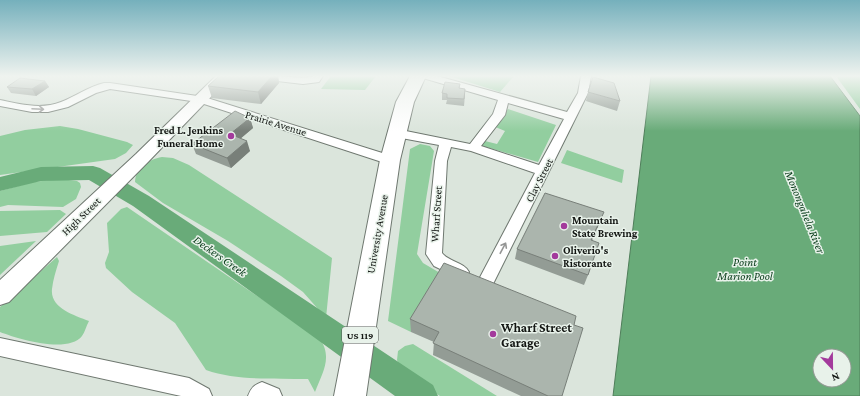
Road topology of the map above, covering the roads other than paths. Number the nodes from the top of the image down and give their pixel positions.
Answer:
1 (85, 94) edge
2 (169, 94) edge
3 (205, 94) edge
4 (409, 94) edge
5 (489, 94) edge
6 (582, 94) edge
7 (200, 99) junction
8 (504, 99) junction
9 (0, 103) edge
10 (571, 117) junction
11 (396, 132) junction
12 (446, 143) junction
13 (473, 148) junction
14 (390, 160) junction
15 (544, 171) junction
16 (492, 286) joint
17 (0, 295) edge
18 (0, 347) edge
19 (202, 396) edge
20 (258, 396) edge
21 (272, 396) edge
22 (350, 396) edge

9 -> 1 street, Prairie Avenue
2 - 7 street, Prairie Avenue
3 - 7 street, High Street
4 - 11 main road, University Avenue / US 119
5 - 8 street
6 - 10 street, Clay Street
7 - 14 street, Prairie Avenue
7 - 17 street, High Street
8 - 10 street
8 - 13 street
10 - 15 street, Clay Street
11 - 12 street
11 - 14 main road, University Avenue / US 119
12 - 13 street
12 - 16 street, Wharf Street
13 - 15 street
14 - 22 main road, University Avenue / US 119
16 -> 15 street, Clay Street
18 - 19 street
20 - 21 street

